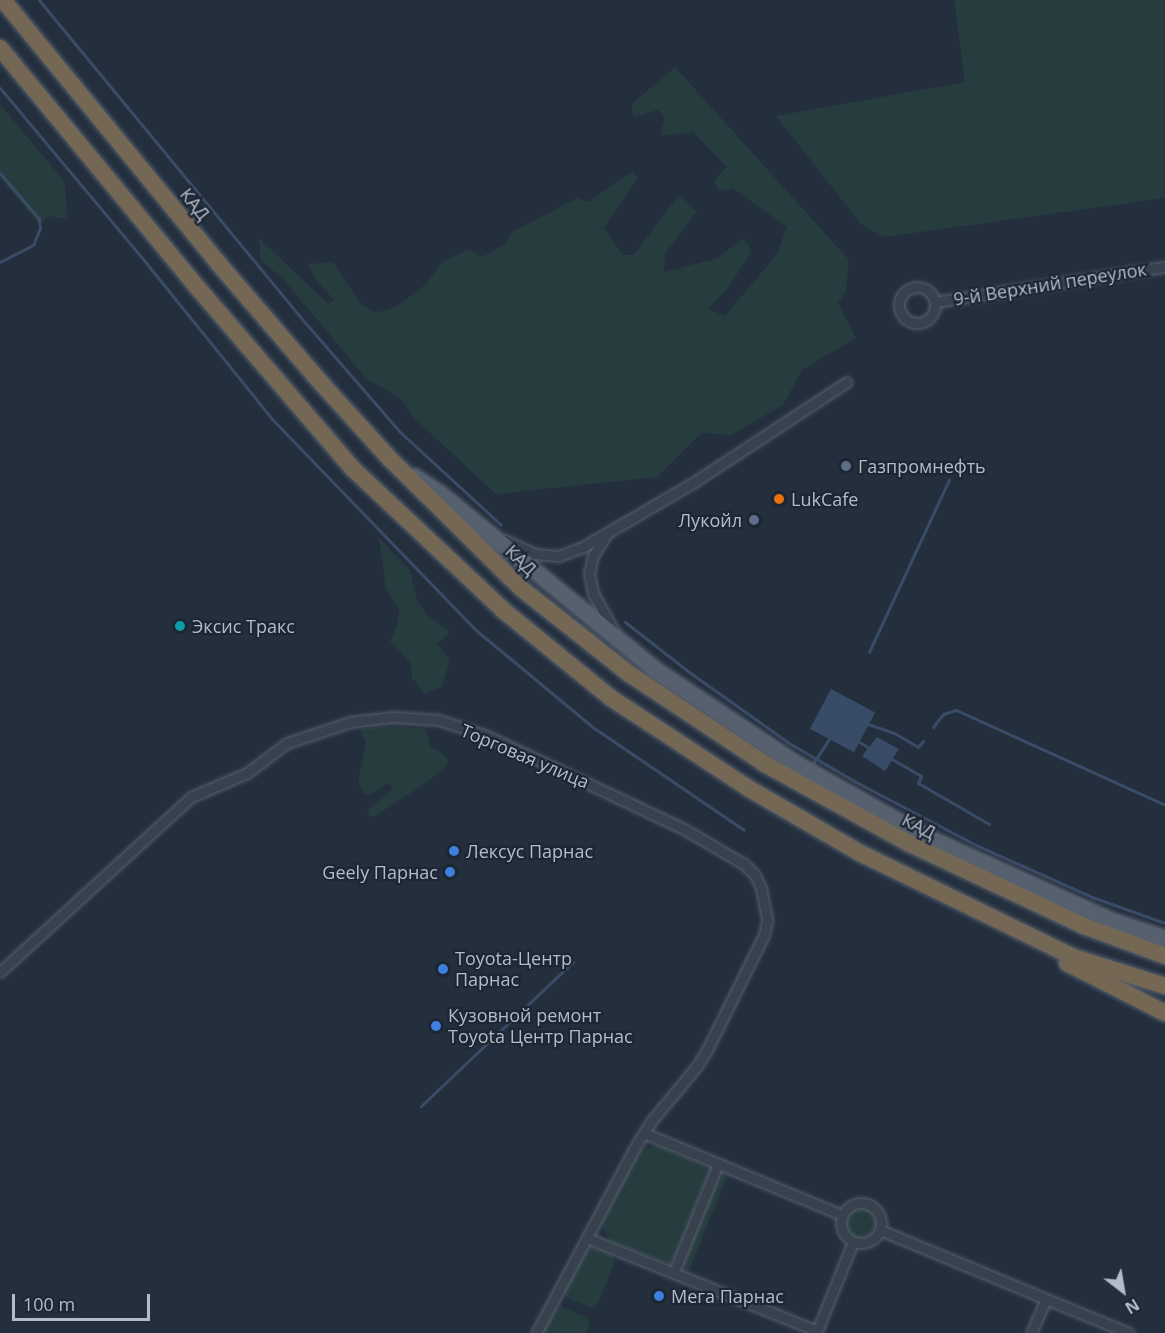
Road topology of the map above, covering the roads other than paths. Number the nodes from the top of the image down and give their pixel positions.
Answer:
1 (3, 0) edge
2 (0, 48) edge
3 (1165, 267) edge
4 (935, 302) dead end
5 (847, 382) dead end
6 (391, 460) junction
7 (489, 533) junction
8 (606, 535) junction
9 (621, 643) junction
10 (1028, 936) junction
11 (1165, 938) edge
12 (1165, 956) edge
13 (0, 972) edge
14 (1165, 986) edge
15 (1165, 1014) edge
16 (644, 1133) junction
17 (718, 1164) junction
18 (842, 1215) junction
19 (880, 1230) junction
20 (586, 1239) junction
21 (853, 1242) junction
22 (674, 1272) junction
23 (1046, 1299) junction
24 (536, 1333) edge
25 (1031, 1333) edge
26 (1129, 1333) edge

1 - 6 highway, КАД
2 - 10 highway
3 - 4 street, 9-й Верхний переулок
5 - 8 street
6 - 7 main road
6 - 12 highway, КАД
7 - 8 street
7 - 9 main road
8 - 9 street
9 - 11 main road
10 - 14 highway
10 - 15 highway
13 - 16 street, Торговая улица
16 - 17 street
16 - 20 street
17 - 18 street
17 - 22 street
18 - 19 street
18 - 21 street
19 - 21 street
19 - 23 street
20 - 22 street
20 - 24 street
21 - 22 street
23 - 25 street
23 - 26 street

